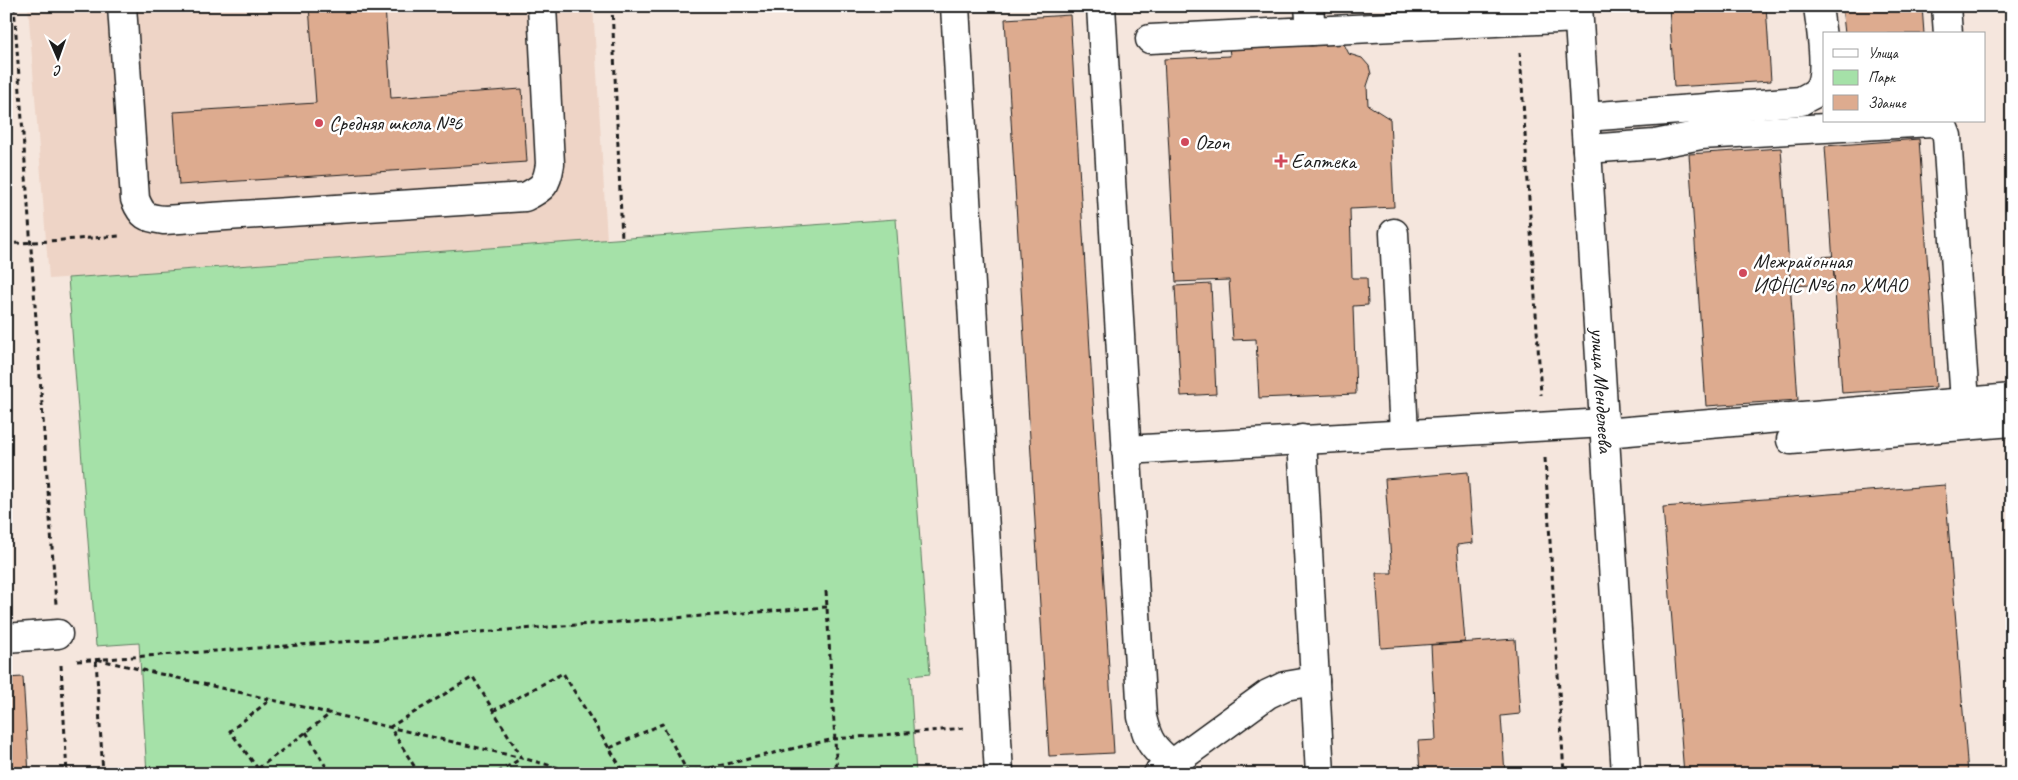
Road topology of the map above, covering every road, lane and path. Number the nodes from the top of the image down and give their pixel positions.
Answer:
1 (14, 6) edge
2 (122, 6) edge
3 (542, 6) edge
4 (612, 6) edge
5 (955, 6) edge
6 (1101, 6) edge
7 (1818, 6) edge
8 (1946, 6) edge
9 (1578, 12) edge
10 (1310, 18) edge
11 (1518, 21) junction
12 (1948, 32) edge
13 (1150, 39) dead end
14 (1585, 117) junction
15 (1587, 149) junction
16 (1394, 233) dead end
17 (122, 236) dead end
18 (622, 238) dead end
19 (32, 242) junction
20 (6, 244) edge
21 (2012, 398) edge
22 (1965, 402) junction
23 (2012, 422) edge
24 (1543, 426) junction
25 (1605, 428) junction
26 (1404, 433) junction
27 (1302, 439) junction
28 (1791, 440) dead end
29 (1126, 450) junction
30 (826, 591) dead end
31 (827, 607) junction
32 (58, 634) junction
33 (6, 638) edge
34 (96, 659) junction
35 (60, 662) junction
36 (1315, 681) junction
37 (272, 699) junction
38 (493, 711) junction
39 (331, 714) junction
40 (995, 725) junction
41 (390, 727) junction
42 (306, 732) junction
43 (834, 739) junction
44 (610, 748) junction
45 (522, 758) junction
46 (258, 769) junction
47 (1165, 769) edge
48 (418, 772) edge
49 (688, 772) junction
50 (67, 774) edge
51 (103, 774) edge
52 (251, 774) edge
53 (330, 774) edge
54 (412, 774) edge
55 (495, 774) edge
56 (582, 774) edge
57 (625, 774) edge
58 (684, 774) edge
59 (837, 774) edge
60 (999, 774) edge
61 (1320, 774) edge
62 (1564, 774) edge
63 (1626, 774) edge

1 - 19 path
2 - 3 street
4 - 18 path
5 - 40 street
6 - 29 street
7 - 14 street
8 - 12 street
9 - 11 street
9 - 14 street, улица Менделеева
10 - 11 street
10 - 13 street
11 - 24 path
14 - 15 street, улица Менделеева
15 - 22 street
15 - 25 street, улица Менделеева
16 - 26 street
17 - 19 path
19 - 20 path
19 - 32 path
21 - 22 street
22 - 25 street
23 - 28 street
24 - 25 street
24 - 26 street
24 - 62 path
25 - 63 street, улица Менделеева
26 - 27 street
27 - 29 street
27 - 36 street
29 - 47 street
30 - 31 path
31 - 34 path
31 - 43 path
32 - 33 street
32 - 35 path
34 - 35 path
34 - 37 path
34 - 51 path
35 - 50 path
36 - 47 street
36 - 61 street
37 - 39 path
37 - 46 path
38 - 41 path
38 - 44 path
38 - 45 path
39 - 41 path
39 - 42 path
40 - 43 path
40 - 60 street
41 - 45 path
41 - 48 path
42 - 46 path
42 - 53 path
43 - 49 path
43 - 59 path
44 - 49 path
44 - 57 path
45 - 55 path
45 - 56 path
46 - 52 path
48 - 54 path
49 - 58 path

